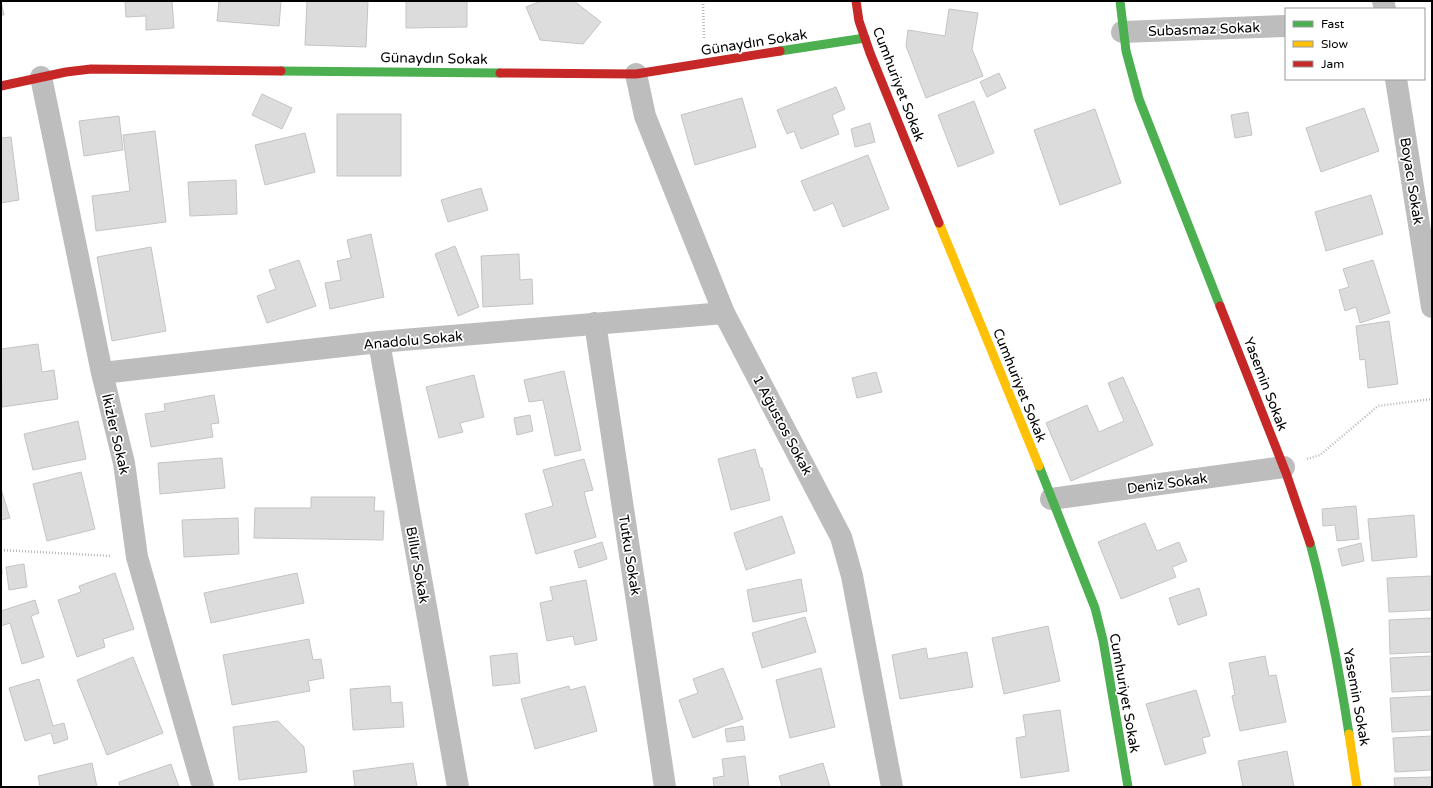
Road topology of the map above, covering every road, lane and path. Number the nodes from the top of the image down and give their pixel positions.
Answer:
1 (703, 1) edge
2 (856, 1) edge
3 (1120, 1) edge
4 (1285, 26) edge
5 (1122, 32) junction
6 (865, 38) junction
7 (705, 64) junction
8 (636, 74) junction
9 (41, 77) junction
10 (1396, 80) edge
11 (1, 86) edge
12 (1432, 307) edge
13 (724, 313) junction
14 (595, 323) junction
15 (379, 342) junction
16 (102, 373) junction
17 (1432, 399) edge
18 (1284, 467) junction
19 (1051, 499) junction
20 (1, 550) edge
21 (137, 557) junction
22 (203, 787) edge
23 (458, 787) edge
24 (665, 787) edge
25 (892, 787) edge
26 (1128, 787) edge
27 (1357, 787) edge

1 - 7 path
2 - 6 street, Cumhuriyet Sokak
3 - 5 street, Yasemin Sokak
4 - 5 street, Subasmaz Sokak
5 - 18 street, Yasemin Sokak
6 - 7 street, Günaydın Sokak
6 - 19 street, Cumhuriyet Sokak
7 - 8 street, Günaydın Sokak
8 - 9 street, Günaydın Sokak
8 - 13 street, 1 Ağustos Sokak
9 - 11 street, Günaydın Sokak
9 - 16 street, İkizler Sokak
10 - 12 street, Boyacı Sokak
13 - 14 street, Anadolu Sokak
13 - 25 street, 1 Ağustos Sokak
14 - 15 street, Anadolu Sokak
14 - 24 street, Tutku Sokak
15 - 16 street, Anadolu Sokak
15 - 23 street, Billur Sokak
16 - 21 street, İkizler Sokak
17 - 18 path
18 - 19 street, Deniz Sokak
18 - 27 street, Yasemin Sokak
19 - 26 street, Cumhuriyet Sokak
20 - 21 path
21 - 22 street, İkizler Sokak

